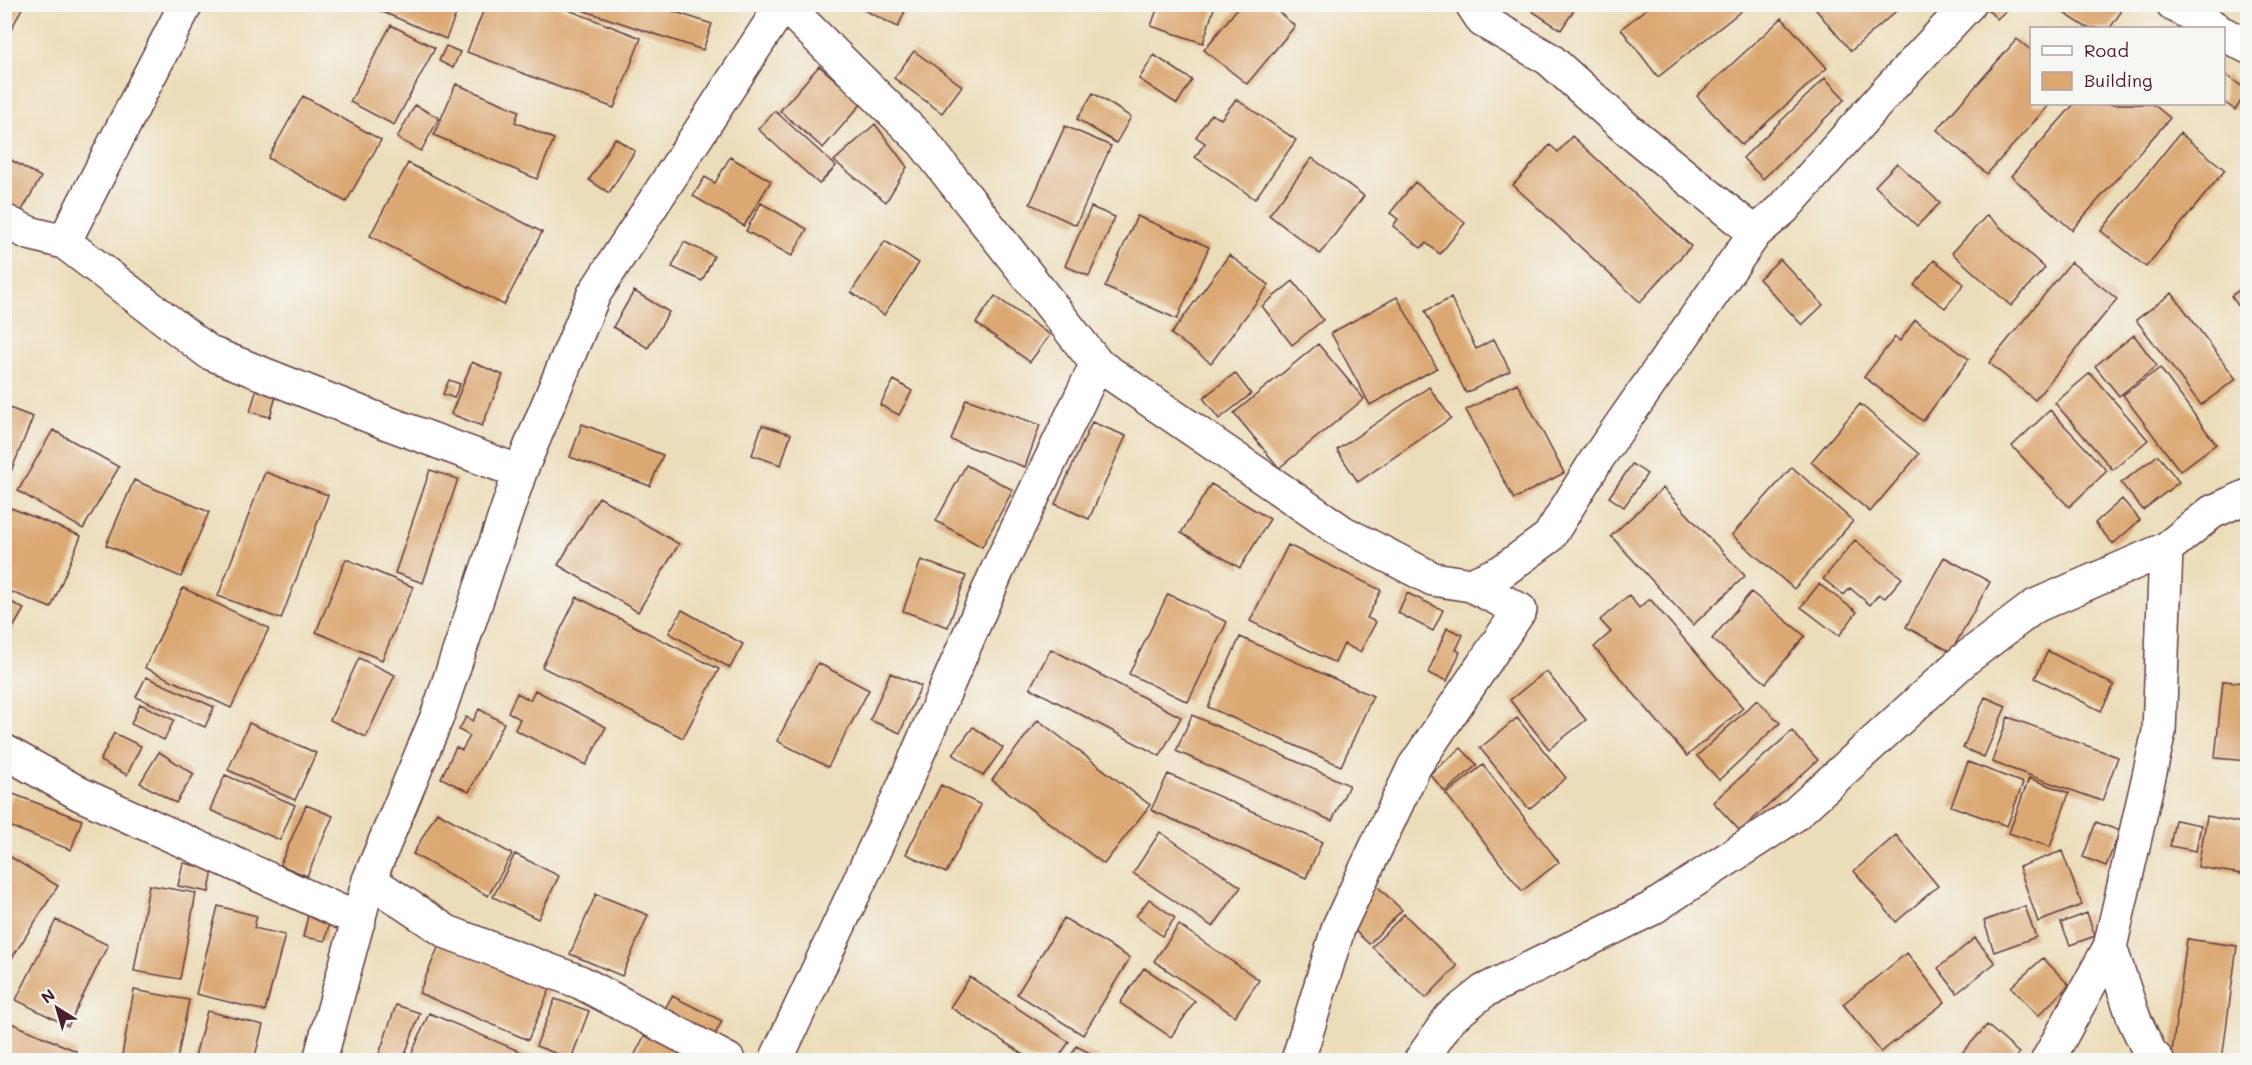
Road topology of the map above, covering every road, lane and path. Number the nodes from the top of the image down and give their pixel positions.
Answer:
1 (186, 4) edge
2 (784, 4) edge
3 (1472, 4) edge
4 (1969, 4) edge
5 (2173, 4) edge
6 (2213, 27) edge
7 (2225, 35) edge
8 (2247, 47) edge
9 (4, 221) edge
10 (1755, 233) junction
11 (64, 242) junction
12 (1097, 364) junction
13 (520, 472) junction
14 (2247, 496) edge
15 (2166, 549) junction
16 (1471, 585) junction
17 (4, 751) edge
18 (369, 880) junction
19 (359, 920) junction
20 (2110, 947) junction
21 (320, 1060) edge
22 (728, 1060) edge
23 (776, 1060) edge
24 (1298, 1060) edge
25 (1421, 1060) edge
26 (2048, 1060) edge
27 (2157, 1060) edge

1 - 11 street
2 - 12 street
2 - 13 street
3 - 10 street
4 - 10 street
5 - 6 street
7 - 8 street
9 - 11 street
10 - 16 street
11 - 13 street
12 - 16 street
12 - 23 street
13 - 18 street
14 - 15 street
15 - 20 street
15 - 25 street
16 - 24 street
17 - 19 street
18 - 19 street
18 - 22 street
19 - 21 street
20 - 26 street
20 - 27 street

